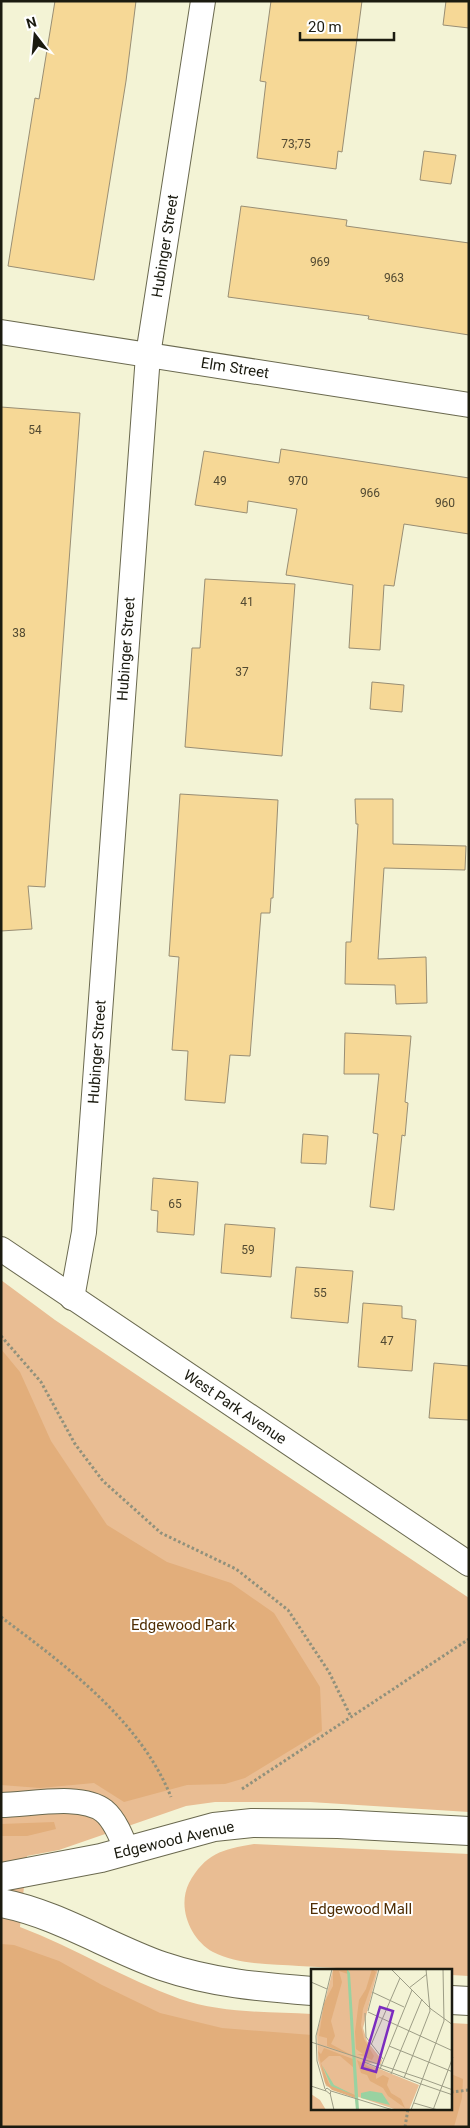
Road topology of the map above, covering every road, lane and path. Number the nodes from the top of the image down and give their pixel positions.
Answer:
1 (203, 1) edge
2 (1, 332) edge
3 (148, 355) junction
4 (469, 405) edge
5 (1, 1249) edge
6 (72, 1298) junction
7 (1, 1336) edge
8 (469, 1564) edge
9 (1, 1617) edge
10 (469, 1639) edge
11 (350, 1717) junction
12 (242, 1789) dead end
13 (171, 1797) dead end
14 (1, 1805) edge
15 (469, 1831) edge
16 (127, 1851) junction
17 (1, 1877) edge
18 (1, 1903) edge
19 (311, 1991) edge
20 (452, 2000) edge
21 (469, 2001) edge
22 (469, 2090) edge
23 (452, 2092) edge
24 (408, 2110) edge
25 (405, 2127) edge

1 - 3 street, Hubinger Street
2 - 3 street, Elm Street
3 - 4 street, Elm Street
3 - 6 street, Hubinger Street
5 - 6 street, West Park Avenue
6 - 8 street, West Park Avenue
7 - 11 path
9 - 13 path
10 - 11 path
11 - 12 path
14 - 16 street
15 - 16 street, Edgewood Avenue
16 - 17 street, Edgewood Avenue
18 - 19 street
20 - 21 street
22 - 23 path
24 - 25 path

